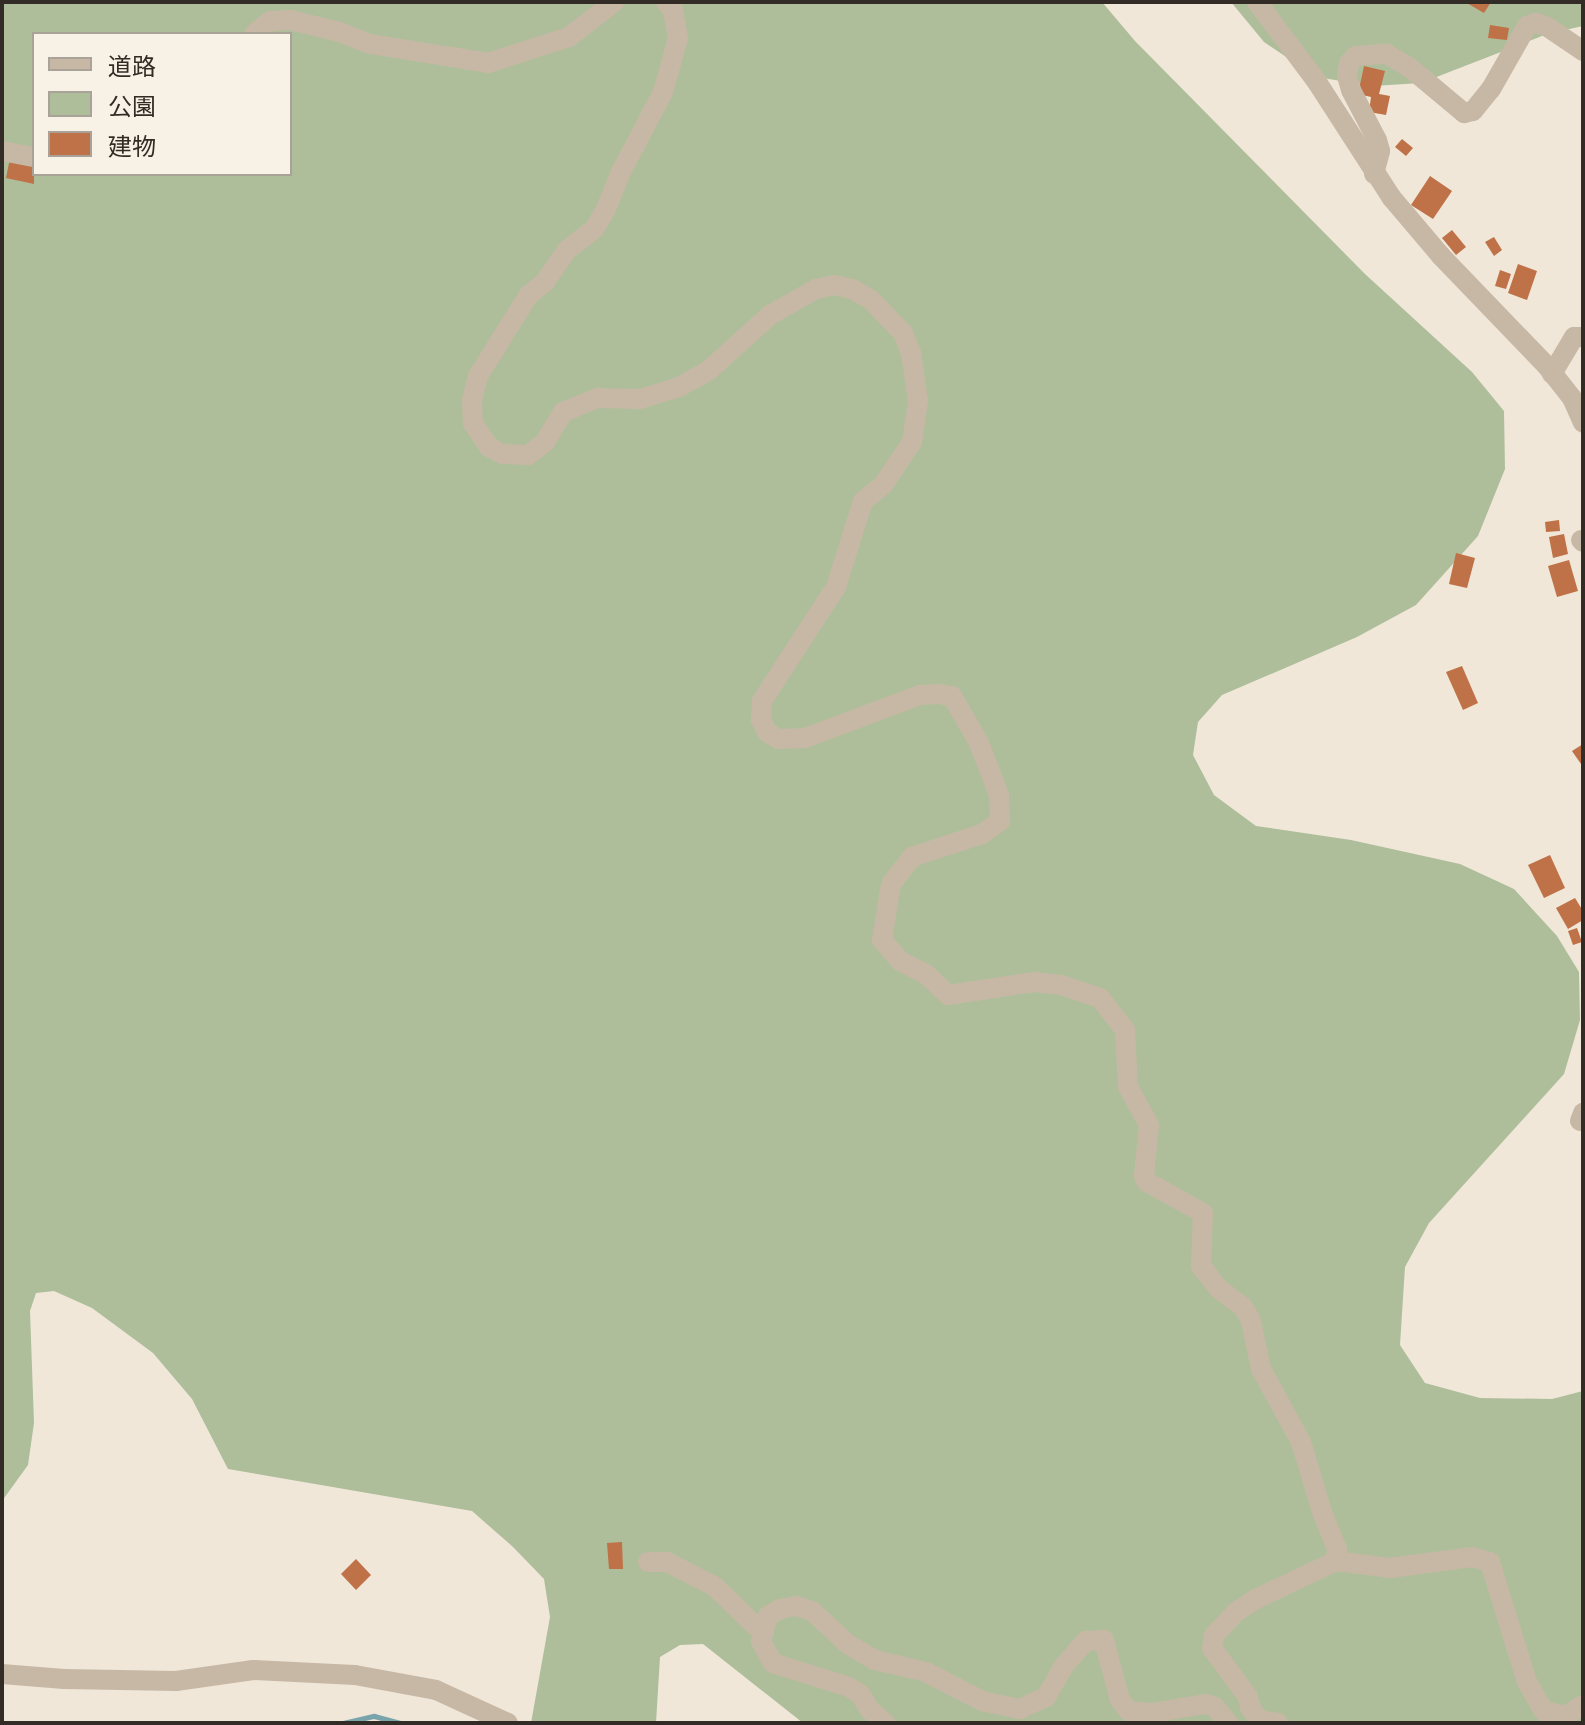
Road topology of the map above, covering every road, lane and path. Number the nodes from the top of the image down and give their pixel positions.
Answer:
1 (614, 2) edge
2 (666, 2) edge
3 (1257, 2) edge
4 (256, 32) edge
5 (1583, 51) edge
6 (2, 151) edge
7 (32, 157) edge
8 (1374, 174) junction
9 (1583, 337) edge
10 (1552, 374) junction
11 (1583, 423) edge
12 (1336, 1561) junction
13 (648, 1562) dead end
14 (762, 1632) junction
15 (2, 1674) edge
16 (1583, 1705) edge
17 (508, 1723) edge
18 (885, 1723) edge
19 (1228, 1723) edge
20 (1278, 1723) edge

1 - 4 street
2 - 12 street
3 - 8 street
5 - 8 street
6 - 7 street
8 - 10 street
9 - 10 street
10 - 11 street
12 - 16 street
12 - 20 street
13 - 14 street
14 - 18 street
14 - 19 street
15 - 17 street

